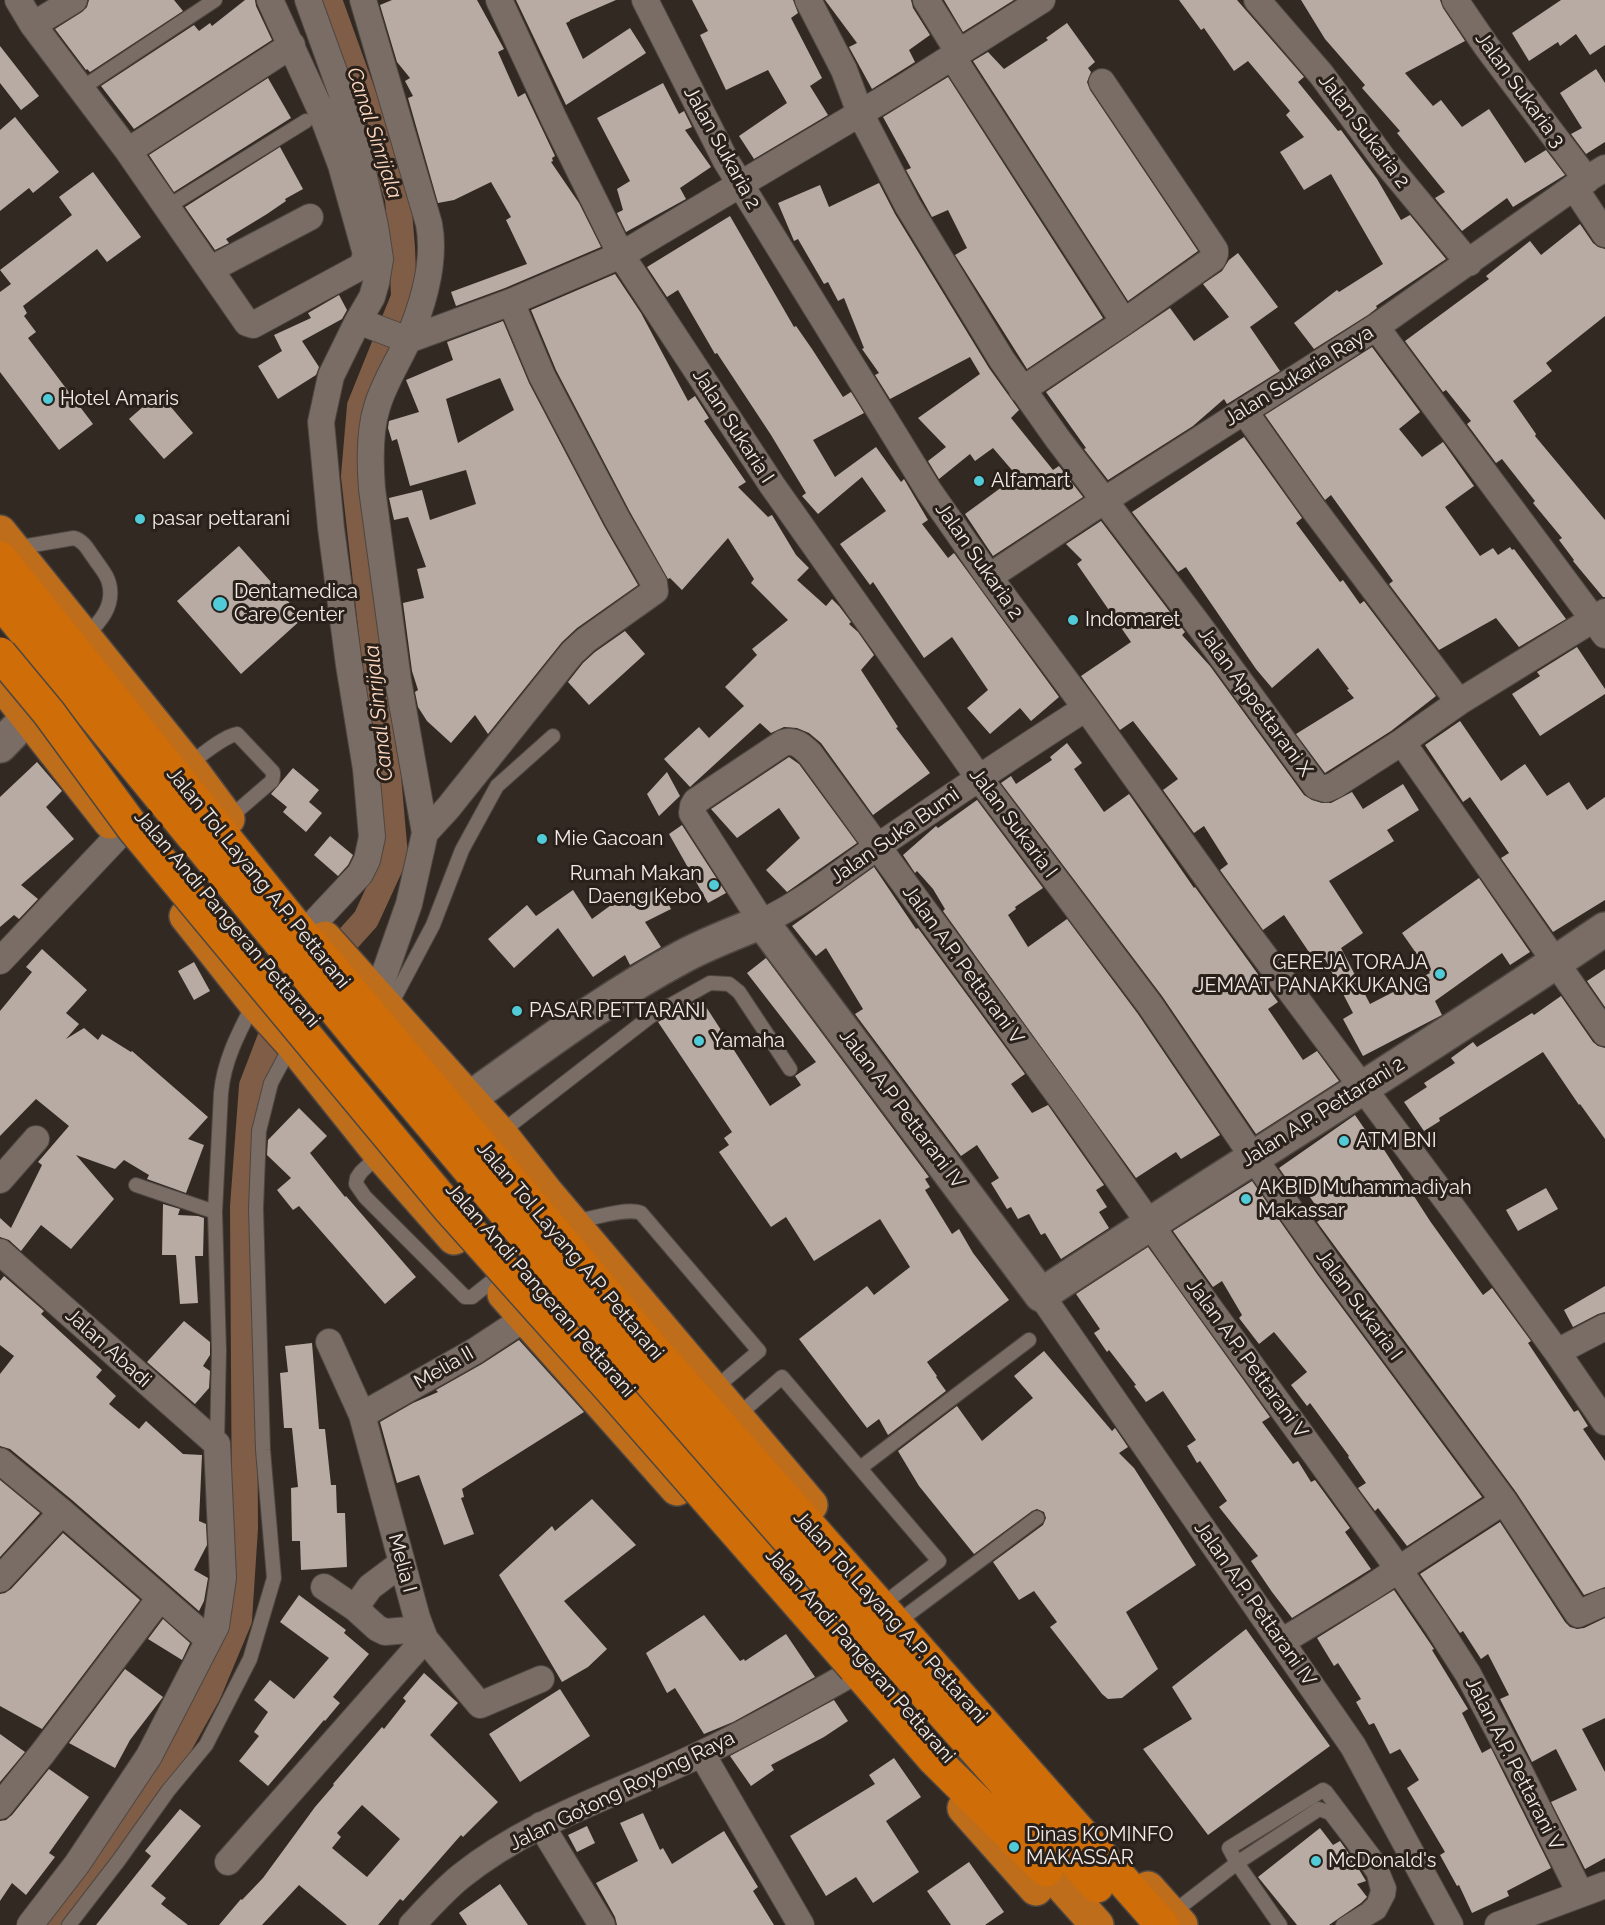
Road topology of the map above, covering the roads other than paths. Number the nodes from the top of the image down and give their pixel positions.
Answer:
1 (18, 0) edge
2 (74, 0) edge
3 (215, 0) edge
4 (270, 0) edge
5 (308, 0) edge
6 (363, 0) edge
7 (499, 0) edge
8 (645, 0) edge
9 (808, 0) edge
10 (926, 0) edge
11 (1042, 0) edge
12 (1257, 0) edge
13 (1455, 0) edge
14 (33, 25) junction
15 (292, 45) junction
16 (956, 56) junction
17 (1102, 81) dead end
18 (82, 88) junction
19 (860, 112) junction
20 (306, 121) dead end
21 (128, 151) junction
22 (1589, 178) edge
23 (740, 185) junction
24 (167, 207) junction
25 (310, 217) dead end
26 (1605, 234) edge
27 (621, 255) junction
28 (1469, 262) junction
29 (211, 269) junction
30 (511, 302) junction
31 (362, 322) junction
32 (1124, 322) junction
33 (1376, 327) junction
34 (404, 338) junction
35 (1022, 390) junction
36 (1244, 411) junction
37 (1105, 500) junction
38 (4, 546) edge
39 (989, 577) junction
40 (0, 600) edge
41 (1601, 622) edge
42 (85, 637) junction
43 (0, 641) edge
44 (0, 654) edge
45 (0, 682) edge
46 (1459, 702) junction
47 (1086, 708) junction
48 (28, 717) junction
49 (553, 736) dead end
50 (1402, 742) junction
51 (0, 746) edge
52 (188, 765) junction
53 (979, 778) junction
54 (228, 819) junction
55 (425, 832) junction
56 (120, 834) junction
57 (877, 847) junction
58 (151, 852) junction
59 (762, 922) junction
60 (316, 928) junction
61 (1605, 929) edge
62 (0, 961) edge
63 (1555, 963) junction
64 (279, 980) junction
65 (378, 997) junction
66 (256, 1004) junction
67 (313, 1019) junction
68 (1605, 1033) edge
69 (291, 1043) junction
70 (790, 1069) dead end
71 (1364, 1088) junction
72 (470, 1098) junction
73 (500, 1132) junction
74 (36, 1139) dead end
75 (1253, 1157) junction
76 (0, 1180) edge
77 (136, 1185) dead end
78 (215, 1212) junction
79 (572, 1223) junction
80 (1150, 1223) junction
81 (0, 1252) edge
82 (1041, 1295) junction
83 (525, 1318) junction
84 (1605, 1327) edge
85 (1029, 1340) dead end
86 (329, 1342) dead end
87 (1557, 1352) junction
88 (713, 1390) junction
89 (362, 1415) junction
90 (736, 1417) junction
91 (1605, 1422) edge
92 (217, 1444) junction
93 (0, 1461) edge
94 (860, 1468) junction
95 (1504, 1501) junction
96 (62, 1512) junction
97 (1037, 1518) dead end
98 (402, 1563) junction
99 (1399, 1569) junction
100 (0, 1579) edge
101 (324, 1587) dead end
102 (160, 1598) junction
103 (1605, 1602) edge
104 (899, 1606) junction
105 (355, 1608) junction
106 (423, 1634) junction
107 (209, 1640) junction
108 (1281, 1642) junction
109 (851, 1672) junction
110 (541, 1678) dead end
111 (702, 1754) junction
112 (0, 1806) edge
113 (541, 1825) junction
114 (228, 1862) dead end
115 (1237, 1863) junction
116 (1046, 1870) junction
117 (1605, 1885) edge
118 (1580, 1893) junction
119 (1171, 1921) edge
120 (30, 1925) edge
121 (69, 1925) edge
122 (412, 1925) edge
123 (602, 1925) edge
124 (801, 1925) edge
125 (1068, 1925) edge
126 (1097, 1925) edge
127 (1132, 1925) edge
128 (1280, 1925) edge
129 (1343, 1925) edge
130 (1357, 1925) edge
131 (1449, 1925) edge
132 (1498, 1925) edge

1 - 14 street
2 - 14 street
3 - 18 lane
4 - 15 street
5 - 31 street
6 - 34 street
7 - 27 street, Jalan Sukaria I
8 - 23 street, Jalan Sukaria 2
9 - 19 street
10 - 16 street
11 - 16 street
12 - 28 street, Jalan Sukaria 2
13 - 22 street, Jalan Sukaria 3
14 - 18 street
15 - 21 street
15 - 29 street
16 - 19 street
16 - 32 street
17 - 32 street
18 - 21 street
19 - 23 street
19 - 35 street
20 - 24 lane
21 - 24 street
22 - 26 street, Jalan Sukaria 3
22 - 28 street, Jalan Sukaria Raya
23 - 27 street
23 - 39 street, Jalan Sukaria 2
24 - 29 street
25 - 29 street
27 - 30 street
27 - 53 street, Jalan Sukaria I
28 - 33 street, Jalan Sukaria Raya
30 - 34 street
30 - 55 street
31 - 34 street
31 - 60 street
32 - 35 street
33 - 36 street, Jalan Sukaria Raya
33 - 41 street
34 - 55 street
35 - 37 street
36 - 37 street, Jalan Sukaria Raya
36 - 46 street
37 - 39 street, Jalan Sukaria Raya
37 - 50 street, Jalan Appettarani X
38 - 42 highway
38 - 42 lane
38 - 119 highway, Jalan Tol Layang A.P. Pettarani
39 - 47 street, Jalan Sukaria 2
40 - 127 highway, Jalan Tol Layang A.P. Pettarani
41 - 46 street, Jalan Appettarani X
42 - 52 highway
43 - 58 highway, Jalan Andi Pangeran Pettarani
44 - 109 highway, bridge
45 - 48 highway, Jalan Andi Pangeran Pettarani
46 - 50 street, Jalan Appettarani X
47 - 53 street, Jalan Suka Bumi
47 - 71 street, Jalan Sukaria 2
48 - 51 street
48 - 56 highway, Jalan Andi Pangeran Pettarani
49 - 65 lane
50 - 63 street
52 - 54 highway
52 - 54 lane
53 - 57 street, Jalan Suka Bumi
53 - 75 street, Jalan Sukaria I
54 - 60 highway
55 - 65 street
56 - 58 highway, Jalan Andi Pangeran Pettarani
56 - 62 street
57 - 59 street, Jalan Suka Bumi
57 - 59 street, Jalan A.P. Pettarani V
57 - 80 street, Jalan A.P. Pettarani V
58 - 64 highway, Jalan Andi Pangeran Pettarani
58 - 66 highway, Jalan Andi Pangeran Pettarani
59 - 72 street
59 - 82 street, Jalan A.P Pettarani IV
60 - 65 highway
61 - 63 street, Jalan A.P. Pettarani 2
63 - 68 street
63 - 71 street, Jalan A.P. Pettarani 2
64 - 66 street
64 - 67 highway, Jalan Andi Pangeran Pettarani
65 - 72 highway
66 - 69 highway, Jalan Andi Pangeran Pettarani
66 - 78 lane
67 - 69 street
67 - 116 highway, Jalan Andi Pangeran Pettarani
69 - 83 highway, Jalan Andi Pangeran Pettarani
69 - 121 lane
70 - 73 lane
71 - 75 street, Jalan A.P. Pettarani 2
71 - 87 street, Jalan Sukaria 2
72 - 73 highway
73 - 79 highway
74 - 76 street
75 - 80 street, Jalan A.P. Pettarani 2
75 - 95 street, Jalan Sukaria I
77 - 78 lane
78 - 92 lane
79 - 88 highway
79 - 88 lane
80 - 82 street, Jalan A.P. Pettarani 2
80 - 99 street, Jalan A.P. Pettarani V
81 - 92 street, Jalan Abadi
82 - 108 street, Jalan A.P. Pettarani IV
83 - 89 street, Melia II
83 - 109 highway, Jalan Andi Pangeran Pettarani
84 - 87 street
85 - 94 lane
86 - 89 street, Melia I
87 - 91 street, Jalan Sukaria 2
88 - 90 highway
89 - 98 street, Melia I
90 - 94 lane
90 - 104 highway
92 - 107 street
93 - 96 street
94 - 104 lane
95 - 99 street
95 - 103 street, Jalan Sukaria I
96 - 100 street
96 - 102 street
97 - 104 lane
98 - 105 street
98 - 106 street, Melia I
99 - 108 street
99 - 118 street, Jalan A.P. Pettarani V
101 - 105 street
102 - 107 street
102 - 112 street
104 - 119 highway
105 - 106 street
106 - 110 street, Melia I
106 - 114 street
107 - 120 street
108 - 131 street, Jalan A.P. Pettarani IV
109 - 111 street, Jalan Gotong Royong Raya
109 - 116 highway
109 - 125 highway, Jalan Andi Pangeran Pettarani
111 - 113 street, Jalan Gotong Royong Raya
111 - 124 street
113 - 122 street, Jalan Gotong Royong Raya
113 - 123 street
115 - 119 lane
115 - 128 lane
115 - 129 lane
115 - 130 lane
116 - 126 highway, Jalan Andi Pangeran Pettarani
117 - 118 street
118 - 132 street

